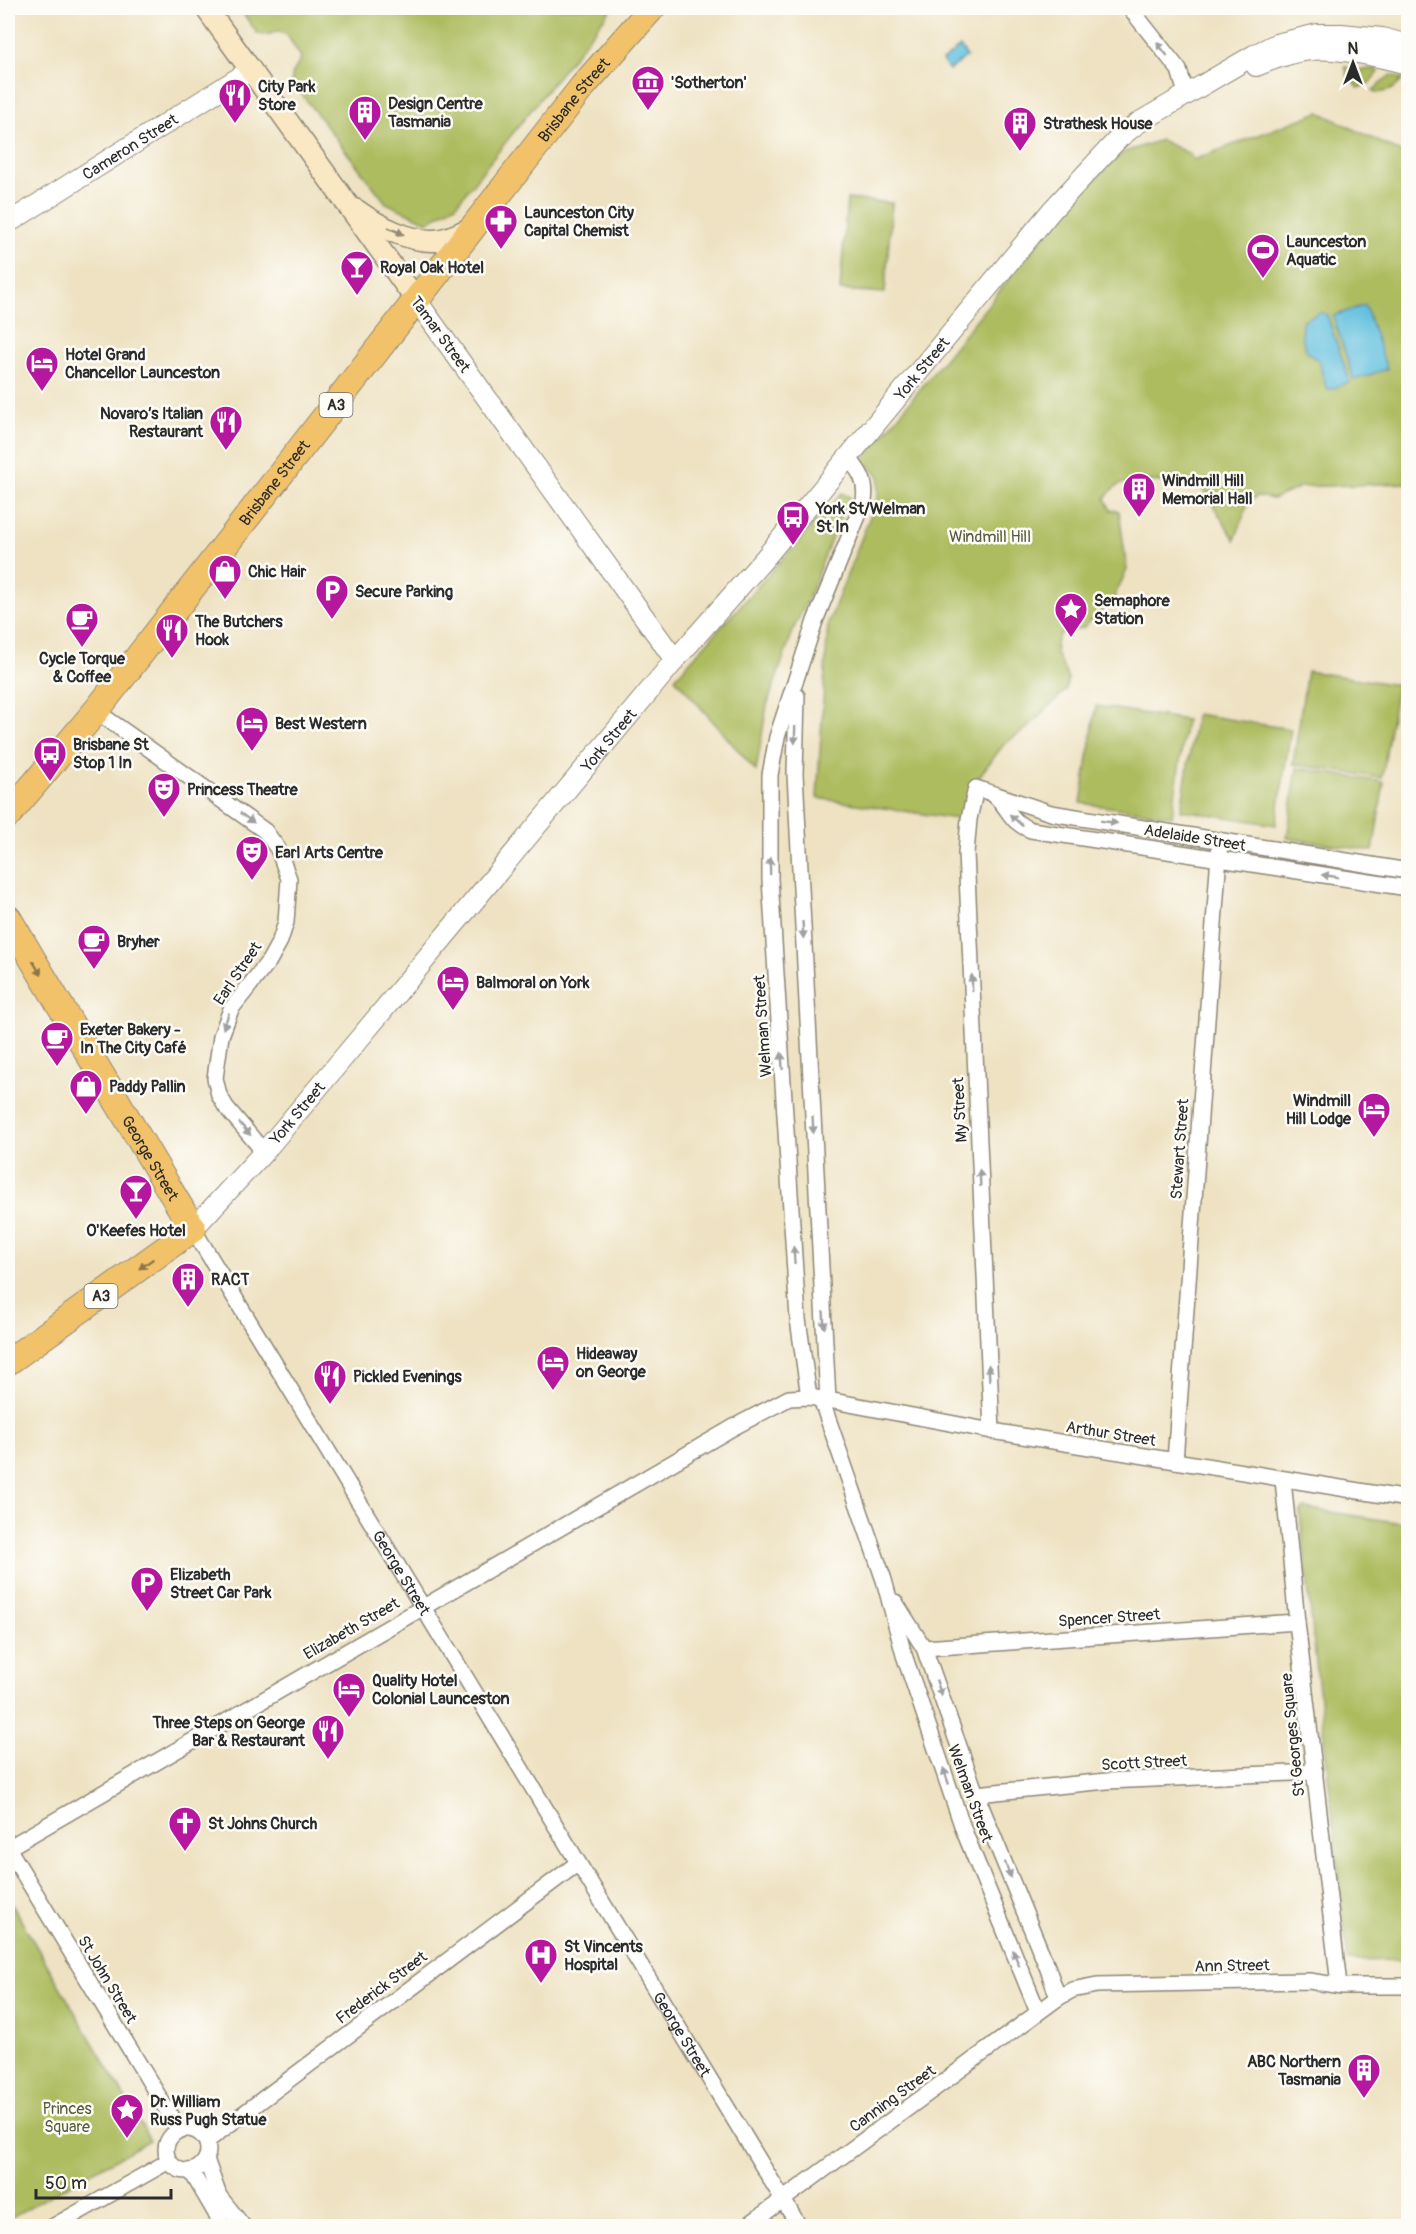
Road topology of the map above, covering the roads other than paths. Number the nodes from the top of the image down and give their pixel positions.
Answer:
1 (206, 8) edge
2 (652, 8) edge
3 (1130, 8) edge
4 (1382, 38) junction
5 (1408, 40) edge
6 (1408, 45) edge
7 (1408, 64) edge
8 (251, 70) junction
9 (1186, 94) junction
10 (346, 202) junction
11 (8, 223) edge
12 (471, 228) junction
13 (417, 301) junction
14 (848, 457) junction
15 (804, 657) junction
16 (675, 660) junction
17 (96, 711) junction
18 (984, 790) junction
19 (1051, 813) junction
20 (8, 815) edge
21 (1080, 817) junction
22 (1132, 826) junction
23 (1048, 833) junction
24 (1078, 838) junction
25 (1220, 841) junction
26 (1129, 846) junction
27 (1218, 859) junction
28 (1365, 864) junction
29 (1408, 871) edge
30 (1364, 881) junction
31 (1408, 888) edge
32 (8, 918) edge
33 (264, 1152) junction
34 (193, 1229) junction
35 (8, 1362) edge
36 (819, 1398) junction
37 (992, 1431) junction
38 (1174, 1461) junction
39 (1283, 1480) junction
40 (1408, 1499) edge
41 (884, 1580) junction
42 (423, 1608) junction
43 (1297, 1622) junction
44 (924, 1648) junction
45 (1315, 1772) junction
46 (976, 1794) junction
47 (8, 1848) edge
48 (578, 1863) junction
49 (1339, 1985) junction
50 (1408, 1986) edge
51 (1058, 1998) junction
52 (1038, 2012) junction
53 (179, 2130) junction
54 (207, 2141) junction
55 (206, 2160) junction
56 (168, 2161) junction
57 (191, 2171) junction
58 (783, 2200) junction
59 (54, 2226) edge
60 (223, 2226) edge
61 (243, 2226) edge
62 (747, 2226) edge
63 (799, 2226) edge

1 - 8 main road, Tamar Street
2 - 12 highway, Brisbane Street / A3
9 -> 3 street
4 - 5 street
4 - 6 street, York Street
4 - 9 street, York Street
7 - 9 street, York Street
8 - 10 main road, Tamar Street
8 - 11 street, Cameron Street
9 - 14 street, York Street
10 -> 12 main road
10 - 13 main road, Tamar Street
12 - 13 highway, Brisbane Street / A3
13 - 16 street, Tamar Street
13 - 17 highway, Brisbane Street / A3
14 - 15 street, Welman Street
14 - 16 street, York Street
15 -> 36 street, Welman Street
36 -> 15 street, Welman Street
16 - 33 street, York Street
17 - 20 highway, Brisbane Street / A3
17 -> 33 street, Earl Street
18 - 19 street, Adelaide Street
23 -> 18 street, Adelaide Street
37 -> 18 street, My Street
19 - 21 street, Adelaide Street
19 - 23 street
21 -> 22 street, Adelaide Street
21 - 24 street
22 - 25 street, Adelaide Street
22 - 26 street
23 - 24 street, Adelaide Street
24 - 26 street, Adelaide Street
25 - 27 street, Stewart Street
25 - 28 street, Adelaide Street
26 - 27 street, Adelaide Street
30 -> 27 street, Adelaide Street
27 - 38 street, Stewart Street
28 - 29 street, Adelaide Street
28 - 30 street
30 - 31 street, Adelaide Street
32 -> 34 highway, George Street
33 - 34 street, York Street
34 -> 35 highway, York Street / A3
34 - 42 street, George Street
36 - 37 street, Arthur Street
36 - 41 street, Welman Street
36 - 42 street, Elizabeth Street
37 - 38 street, Arthur Street
38 - 39 street, Arthur Street
39 - 40 street, Arthur Street
39 - 43 street, St Georges Square
41 - 44 street, Welman Street
52 -> 41 street, Welman Street
42 - 47 street, Elizabeth Street
42 - 48 street, George Street
43 - 44 street, Spencer Street
43 - 45 street, St Georges Square
44 -> 46 street, Welman Street
45 - 46 street, Scott Street
45 - 49 street, St Georges Square
46 -> 51 street, Welman Street
47 - 53 street, St John Street
48 - 54 street, Frederick Street
48 - 58 street, George Street
49 - 50 street, Ann Street
49 - 51 street, Ann Street
51 - 52 street, Canning Street
52 - 58 street, Canning Street
53 - 54 street
53 - 56 street
54 - 55 street
55 - 57 street
55 - 61 street
56 - 57 street
56 - 59 street
57 - 60 street
58 - 62 street, Canning Street
58 - 63 street, George Street

